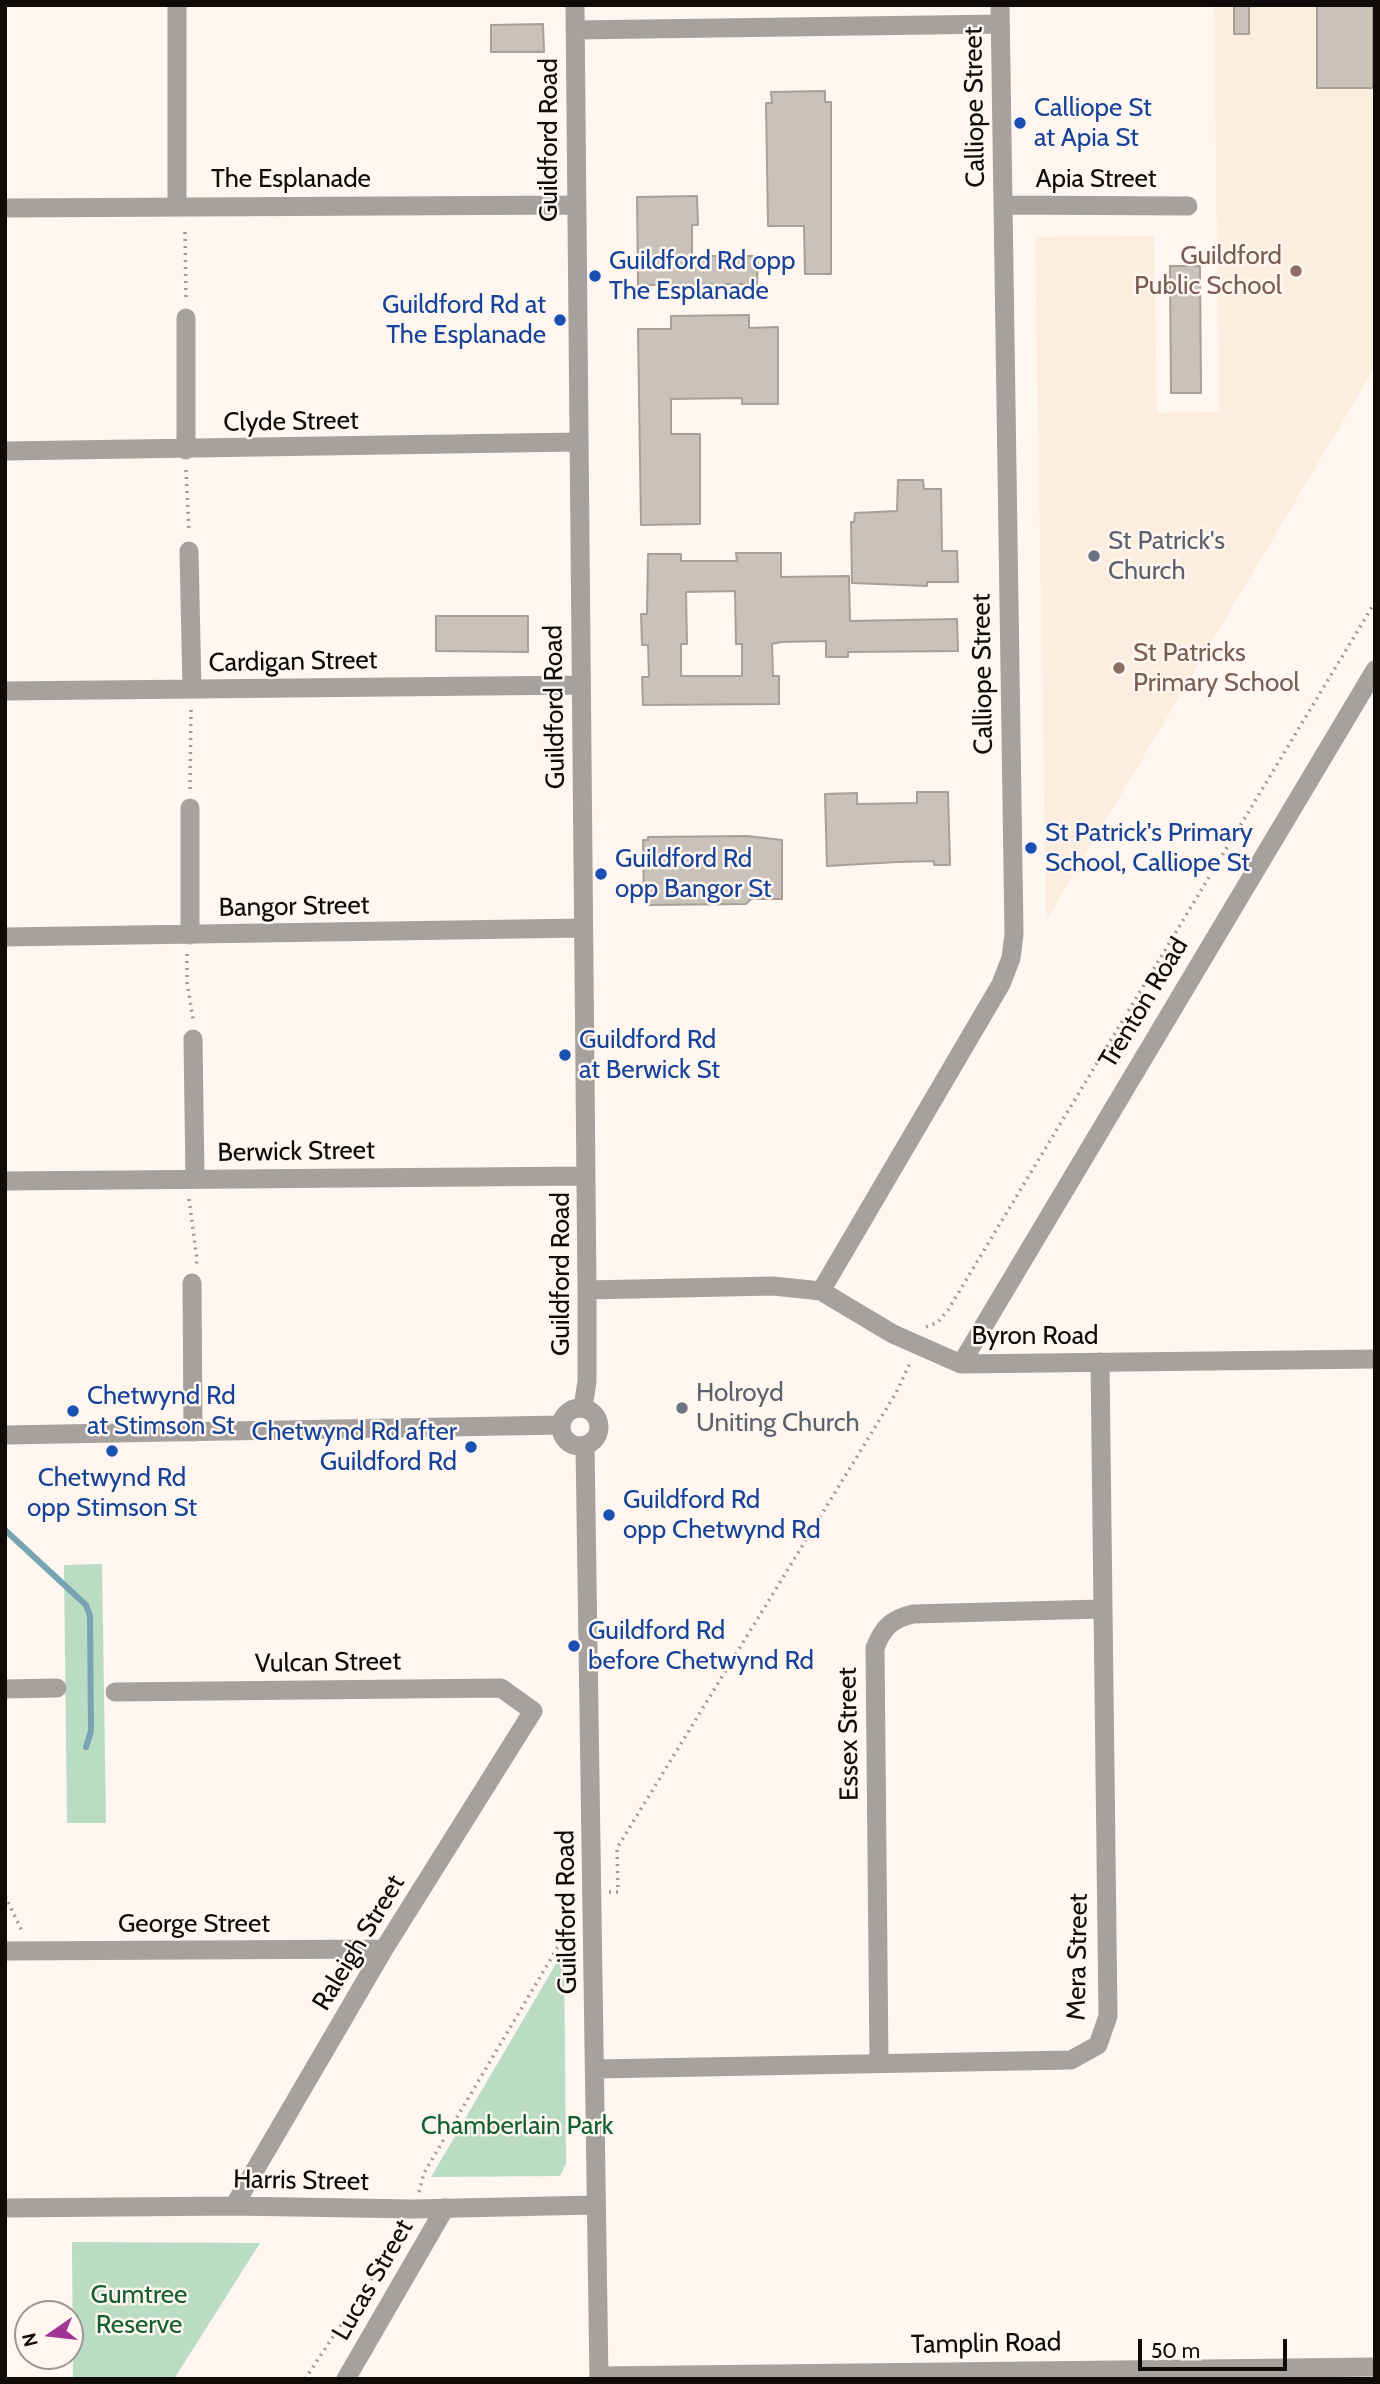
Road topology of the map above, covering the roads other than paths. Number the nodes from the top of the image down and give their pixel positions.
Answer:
1 (177, 5) edge
2 (575, 5) edge
3 (1000, 15) edge
4 (575, 30) junction
5 (177, 205) junction
6 (576, 205) junction
7 (1003, 205) junction
8 (1188, 206) dead end
9 (5, 208) edge
10 (186, 318) road end
11 (577, 442) junction
12 (186, 450) junction
13 (5, 451) edge
14 (190, 551) road end
15 (1375, 670) edge
16 (581, 685) junction
17 (192, 689) junction
18 (5, 691) edge
19 (1369, 693) edge
20 (190, 808) road end
21 (583, 928) junction
22 (190, 935) junction
23 (5, 937) edge
24 (192, 1039) road end
25 (586, 1175) junction
26 (195, 1180) junction
27 (5, 1181) edge
28 (192, 1283) road end
29 (587, 1290) junction
30 (821, 1290) junction
31 (1375, 1359) edge
32 (1100, 1362) junction
33 (961, 1364) junction
34 (583, 1408) junction
35 (561, 1425) junction
36 (193, 1432) junction
37 (5, 1435) edge
38 (585, 1445) junction
39 (1101, 1609) junction
40 (57, 1688) dead end
41 (5, 1689) edge
42 (115, 1692) dead end
43 (533, 1711) joint
44 (384, 1949) junction
45 (5, 1951) edge
46 (879, 2063) junction
47 (596, 2069) junction
48 (595, 2205) junction
49 (234, 2206) junction
50 (5, 2208) edge
51 (445, 2208) junction
52 (1375, 2367) edge
53 (599, 2377) edge
54 (346, 2379) edge

1 - 5 street
2 - 4 street, Guildford Road
3 - 4 street
3 - 7 street, Calliope Street
4 - 6 street, Guildford Road
5 - 6 street, The Esplanade
5 - 9 street, The Esplanade
6 - 11 street, Guildford Road
7 - 8 street, Apia Street
7 - 30 street, Calliope Street
10 - 12 street
11 - 12 street, Clyde Street
11 - 16 street, Guildford Road
12 - 13 street, Clyde Street
14 - 17 street
15 - 19 street, Trenton Road
16 - 17 street, Cardigan Street
16 - 21 street, Guildford Road
17 - 18 street, Cardigan Street
19 - 33 street, Trenton Road
20 - 22 street
21 - 22 street, Bangor Street
21 - 25 street, Guildford Road
22 - 23 street, Bangor Street
24 - 26 street
25 - 26 street, Berwick Street
25 - 29 street, Guildford Road
26 - 27 street, Berwick Street
28 - 36 street
29 - 30 street, Byron Road
29 - 34 street, Guildford Road
30 - 33 street, Byron Road
31 - 32 street, Byron Road
32 - 33 street, Byron Road
32 - 39 street, Mera Street
34 - 35 street
34 - 38 street
35 - 36 street
35 - 38 street
36 - 37 street
38 - 47 street, Guildford Road
39 - 46 street, Essex Street
39 - 46 street, Mera Street
40 - 41 street
42 - 43 street, Vulcan Street
43 - 44 street, Raleigh Street
44 - 45 street, George Street
44 - 49 street, Raleigh Street
46 - 47 street, Mera Street
47 - 48 street, Guildford Road
48 - 51 street, Harris Street
48 - 53 street, Guildford Road
49 - 50 street, Harris Street
49 - 51 street, Harris Street
51 - 54 street, Lucas Street
52 - 53 street, Tamplin Road

